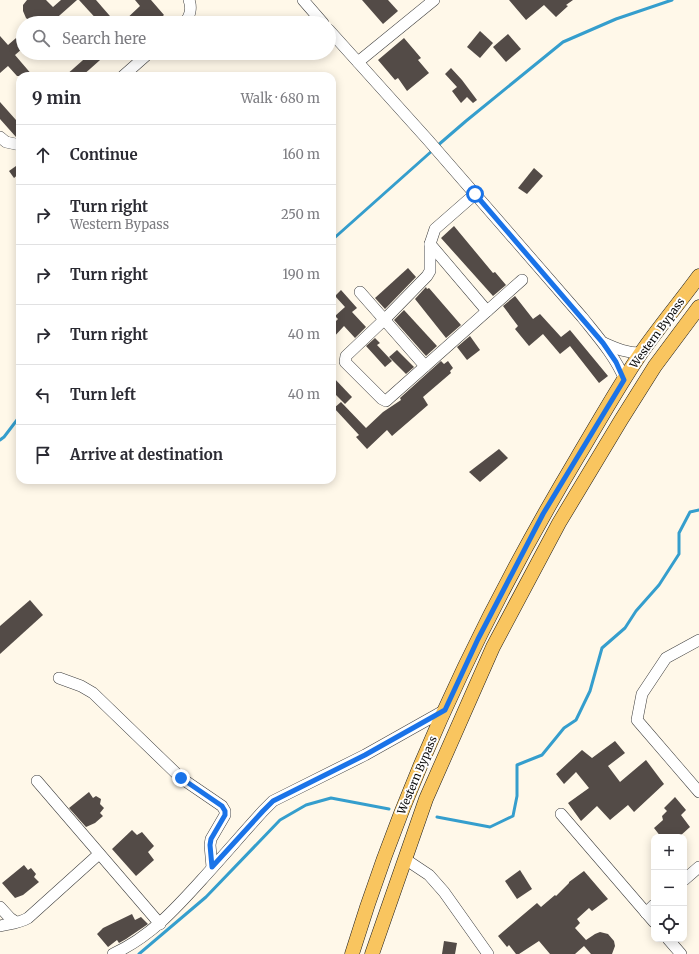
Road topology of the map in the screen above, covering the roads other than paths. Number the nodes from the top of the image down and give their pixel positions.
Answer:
1 (189, 0) edge
2 (303, 0) edge
3 (434, 0) edge
4 (189, 16) edge
5 (317, 16) edge
6 (336, 38) edge
7 (141, 60) edge
8 (358, 62) junction
9 (128, 72) edge
10 (0, 137) edge
11 (16, 144) edge
12 (475, 194) junction
13 (430, 244) junction
14 (699, 276) edge
15 (522, 280) dead end
16 (360, 292) dead end
17 (699, 307) edge
18 (487, 311) junction
19 (385, 320) junction
20 (603, 343) junction
21 (642, 353) junction
22 (425, 366) junction
23 (624, 380) junction
24 (699, 640) edge
25 (59, 678) dead end
26 (445, 710) junction
27 (37, 782) dead end
28 (699, 792) edge
29 (561, 814) dead end
30 (99, 854) junction
31 (405, 859) junction
32 (212, 867) junction
33 (699, 867) edge
34 (687, 877) edge
35 (0, 907) edge
36 (650, 909) edge
37 (16, 922) junction
38 (160, 924) junction
39 (0, 926) edge
40 (671, 942) edge
41 (113, 954) edge
42 (352, 954) edge
43 (372, 954) edge
44 (488, 954) edge
45 (681, 954) edge

1 - 4 street
2 - 5 street
3 - 8 street
6 - 8 street
7 - 9 street
8 - 12 street
10 - 11 street
12 - 13 street
12 - 20 street
13 - 18 street
13 - 19 street
14 - 21 main road, Western Bypass
15 - 18 street
16 - 19 street
17 - 31 main road, Western Bypass
18 - 22 street
19 - 22 street
19 - 22 street
20 - 21 street
20 - 23 street
21 - 23 main road, Western Bypass
23 - 26 main road, Western Bypass
24 - 28 street
25 - 32 street
26 - 32 street
26 - 42 main road, Western Bypass
27 - 30 street
29 - 36 street
30 - 37 street
30 - 38 street
31 - 43 main road, Western Bypass
31 - 44 street
32 - 38 street
33 - 34 street
35 - 37 street
37 - 39 street
38 - 41 street
40 - 45 street

